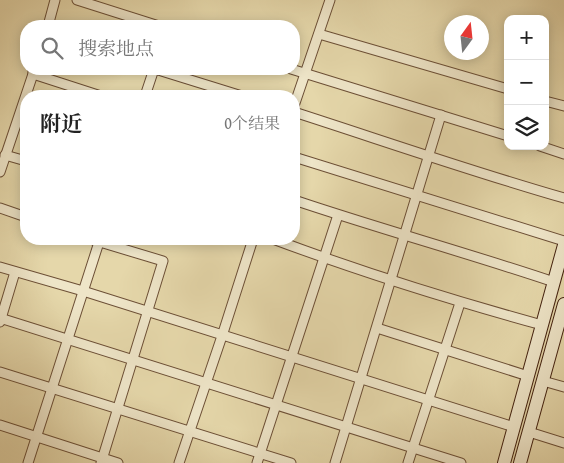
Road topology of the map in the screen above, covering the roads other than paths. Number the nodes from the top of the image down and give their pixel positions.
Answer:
1 (55, 0) edge
2 (77, 0) edge
3 (330, 0) edge
4 (50, 20) edge
5 (140, 20) edge
6 (318, 34) junction
7 (300, 72) edge
8 (305, 73) junction
9 (32, 75) edge
10 (44, 75) edge
11 (152, 75) edge
12 (174, 75) edge
13 (504, 88) edge
14 (29, 90) edge
15 (85, 90) edge
16 (147, 90) edge
17 (222, 90) edge
18 (299, 90) edge
19 (549, 101) edge
20 (564, 106) edge
21 (300, 114) edge
22 (441, 115) junction
23 (20, 123) edge
24 (504, 135) edge
25 (549, 149) edge
26 (564, 154) edge
27 (5, 155) junction
28 (430, 155) junction
29 (20, 159) edge
30 (300, 159) edge
31 (0, 172) edge
32 (416, 196) junction
33 (564, 198) edge
34 (300, 202) edge
35 (0, 208) edge
36 (20, 215) edge
37 (338, 215) junction
38 (404, 234) junction
39 (564, 241) edge
40 (96, 245) edge
41 (113, 245) edge
42 (251, 245) edge
43 (289, 245) edge
44 (564, 245) edge
45 (325, 258) junction
46 (0, 267) edge
47 (15, 272) junction
48 (390, 279) junction
49 (554, 282) junction
50 (83, 291) junction
51 (460, 303) junction
52 (564, 304) edge
53 (148, 313) junction
54 (0, 320) edge
55 (542, 325) junction
56 (377, 328) junction
57 (560, 331) edge
58 (222, 336) junction
59 (68, 340) junction
60 (444, 350) junction
61 (292, 357) junction
62 (134, 361) junction
63 (0, 372) edge
64 (528, 376) junction
65 (360, 379) junction
66 (543, 381) junction
67 (205, 383) junction
68 (564, 387) edge
69 (51, 388) junction
70 (428, 399) junction
71 (276, 406) junction
72 (118, 410) junction
73 (0, 425) edge
74 (346, 427) junction
75 (514, 427) junction
76 (189, 432) junction
77 (529, 432) junction
78 (36, 436) junction
79 (564, 443) edge
80 (413, 448) junction
81 (260, 453) junction
82 (102, 461) edge
83 (28, 463) edge
84 (118, 463) edge
85 (178, 463) edge
86 (257, 463) edge
87 (291, 463) edge
88 (335, 463) edge
89 (408, 463) edge
90 (461, 463) edge
91 (504, 463) edge
92 (520, 463) edge

1 - 4 street
2 - 5 street
3 - 6 street
6 - 8 street
6 - 13 street
7 - 8 street
8 - 18 street
8 - 22 street
9 - 14 street
10 - 15 street
11 - 16 street
12 - 17 street
19 - 20 street
21 - 28 street
22 - 24 street
22 - 28 street
23 - 27 street
25 - 26 street
27 - 29 street
27 - 31 street
28 - 32 street
28 - 33 street
30 - 32 street
32 - 38 street
32 - 39 street
34 - 37 street
35 - 36 street
37 - 38 street
37 - 45 street
38 - 48 street
38 - 49 street
40 - 50 street
41 - 53 street
42 - 58 street
43 - 45 street
44 - 49 street
45 - 48 street
45 - 61 street
46 - 47 street
47 - 50 street
47 - 54 street
48 - 51 street
48 - 56 street
49 - 55 street
50 - 53 street
50 - 59 street
51 - 55 street
51 - 60 street
52 - 57 street
53 - 58 street
53 - 62 street
54 - 59 street
55 - 64 street
56 - 60 street
56 - 65 street
57 - 66 street
58 - 61 street
58 - 67 street
59 - 62 street
59 - 69 street
60 - 64 street
60 - 70 street
61 - 65 street
61 - 71 street
62 - 67 street
62 - 72 street
63 - 69 street
64 - 75 street
65 - 70 street
65 - 74 street
66 - 68 street
66 - 77 street
67 - 71 street
67 - 76 street
69 - 72 street
69 - 78 street
70 - 75 street
70 - 80 street
71 - 74 street
71 - 81 street
72 - 76 street
72 - 82 street
73 - 78 street
74 - 80 street
74 - 88 street
75 - 91 street
76 - 81 street
76 - 85 street
77 - 79 street
77 - 92 street
78 - 82 street
78 - 83 street
80 - 89 street
80 - 90 street
81 - 86 street
81 - 87 street
82 - 84 street

